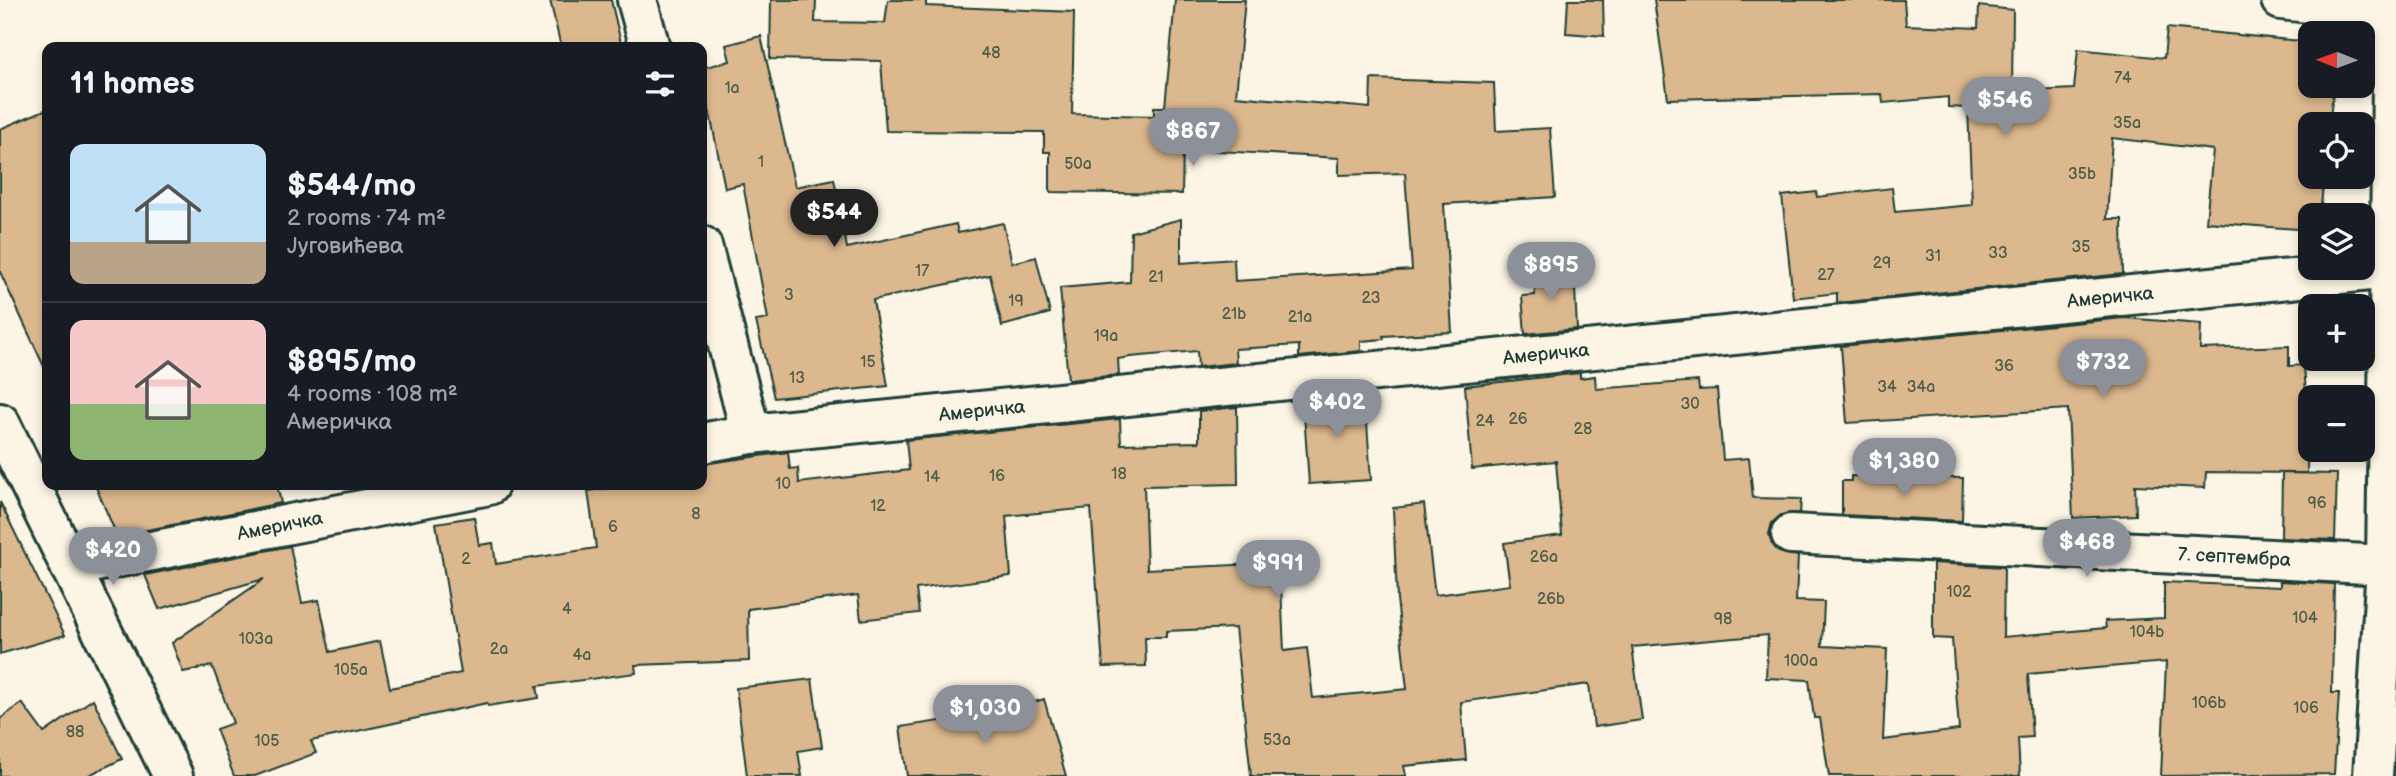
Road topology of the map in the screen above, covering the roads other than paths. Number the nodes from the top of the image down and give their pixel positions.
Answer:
1 (637, 0) edge
2 (2281, 0) edge
3 (2393, 6) edge
4 (649, 42) edge
5 (707, 265) edge
6 (2390, 269) junction
7 (0, 423) edge
8 (751, 433) junction
9 (707, 442) edge
10 (463, 490) edge
11 (1791, 534) dead end
12 (2386, 565) junction
13 (70, 567) junction
14 (173, 776) edge
15 (2374, 776) edge

1 - 4 street
2 - 3 street
3 - 6 street
5 - 8 street
6 - 8 street, Америчка
6 - 12 street
7 - 13 street
8 - 9 street, Америчка
10 - 13 street, Америчка
11 - 12 street, 7. септембра
12 - 15 street
13 - 14 street

